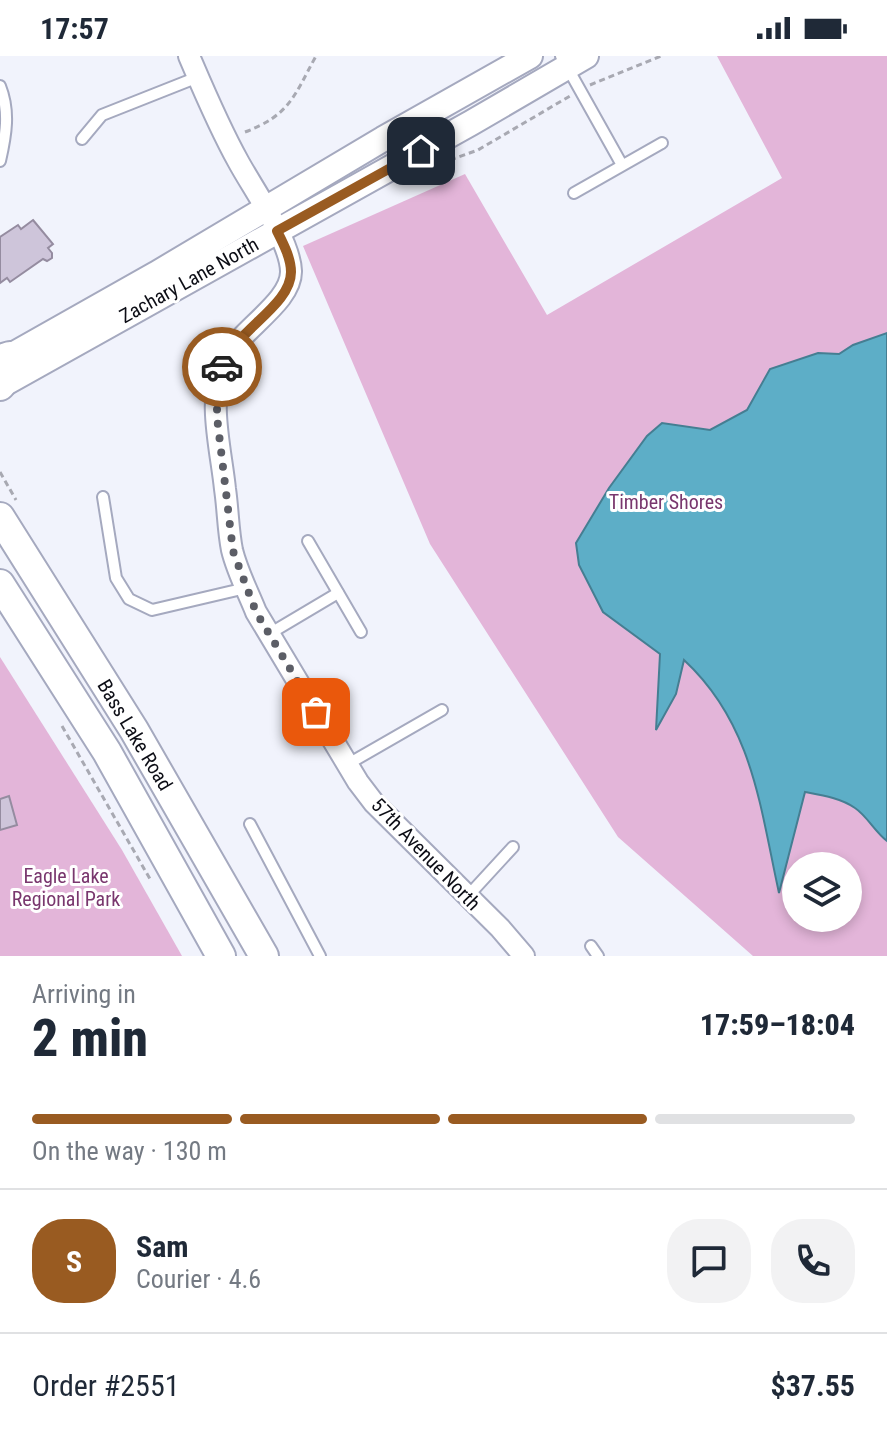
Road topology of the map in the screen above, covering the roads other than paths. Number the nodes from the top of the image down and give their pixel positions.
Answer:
1 (189, 56) edge
2 (530, 56) edge
3 (572, 60) edge
4 (198, 77) junction
5 (0, 86) edge
6 (82, 139) dead end
7 (662, 143) dead end
8 (0, 161) edge
9 (622, 165) junction
10 (574, 193) dead end
11 (265, 209) junction
12 (277, 231) junction
13 (3, 359) edge
14 (0, 386) edge
15 (103, 497) dead end
16 (0, 517) edge
17 (308, 541) dead end
18 (0, 584) edge
19 (246, 588) junction
20 (338, 593) junction
21 (361, 632) dead end
22 (269, 634) junction
23 (442, 710) dead end
24 (348, 764) junction
25 (250, 824) dead end
26 (513, 847) dead end
27 (467, 897) junction
28 (591, 946) dead end
29 (221, 956) edge
30 (264, 956) edge
31 (320, 956) edge
32 (524, 956) edge
33 (598, 956) edge

1 - 4 street, 57th Avenue North
2 - 11 street, Zachary Lane North
3 - 9 lane
3 - 12 street, Zachary Lane North
4 - 6 lane
4 - 11 street, 57th Avenue North
5 - 8 lane
7 - 9 lane
9 - 10 lane
11 - 12 street, 57th Avenue North
11 - 13 street, Zachary Lane North
12 - 14 street, Zachary Lane North
12 - 19 street, 57th Avenue North
15 - 19 lane
16 - 30 main road, Bass Lake Road
17 - 20 lane
18 - 29 main road, Bass Lake Road
19 - 22 street, 57th Avenue North
20 - 21 lane
20 - 22 lane
22 - 24 street, 57th Avenue North
23 - 24 lane
24 - 27 street, 57th Avenue North
25 - 31 lane
26 - 27 lane
27 - 32 street, 57th Avenue North
28 - 33 lane

